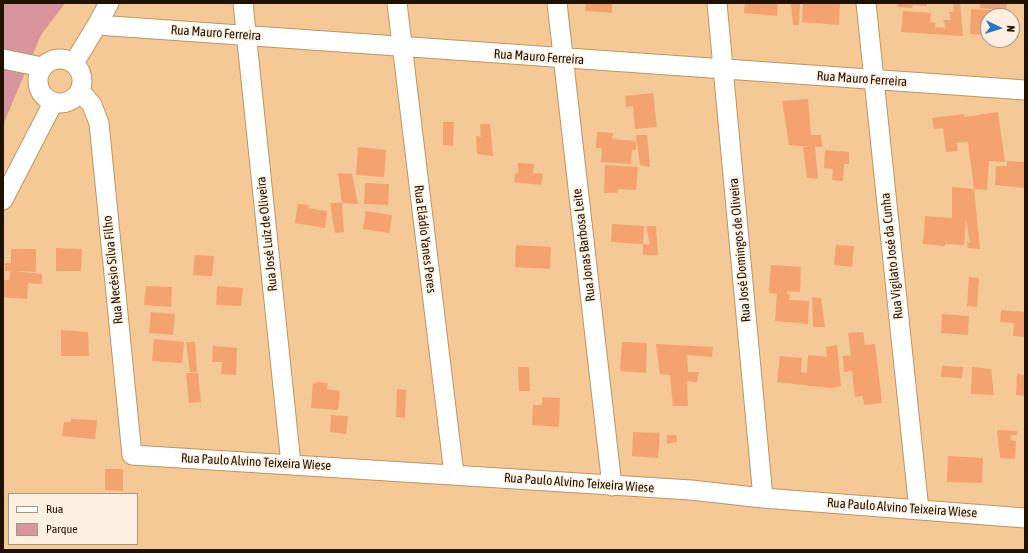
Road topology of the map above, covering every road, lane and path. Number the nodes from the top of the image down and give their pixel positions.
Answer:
1 (109, 3) edge
2 (243, 3) edge
3 (397, 3) edge
4 (557, 3) edge
5 (716, 3) edge
6 (866, 3) edge
7 (97, 25) junction
8 (247, 35) junction
9 (401, 47) junction
10 (563, 58) junction
11 (3, 59) edge
12 (74, 63) junction
13 (42, 67) junction
14 (724, 69) junction
15 (874, 80) junction
16 (1025, 90) edge
17 (80, 91) junction
18 (53, 102) junction
19 (3, 200) edge
20 (132, 455) joint
21 (291, 464) junction
22 (454, 474) junction
23 (612, 486) junction
24 (763, 498) junction
25 (919, 510) junction
26 (1025, 518) edge

1 - 7 street
2 - 8 street, Rua José Luíz de Oliveira
3 - 9 street, Rua Eládio Yanes Peres
4 - 10 street, Rua Jonas Barbosa Leite
5 - 14 street, Rua José Domingos de Oliveira
6 - 15 street, Rua Vigilato José da Cunha
7 - 8 street, Rua Mauro Ferreira
7 - 12 street
8 - 9 street, Rua Mauro Ferreira
8 - 21 street, Rua José Luíz de Oliveira
9 - 10 street, Rua Mauro Ferreira
9 - 22 street, Rua Eládio Yanes Peres
10 - 14 street, Rua Mauro Ferreira
10 - 23 street, Rua Jonas Barbosa Leite
11 - 13 street
12 - 13 street
12 - 17 street
13 - 18 street
14 - 15 street, Rua Mauro Ferreira
14 - 24 street, Rua José Domingos de Oliveira
15 - 16 street, Rua Mauro Ferreira
15 - 25 street, Rua Vigilato José da Cunha
17 - 18 street
17 - 20 street, Rua Necésio Silva Filho
18 - 19 street
20 - 21 street, Rua Paulo Alvino Teixeira Wiese
21 - 22 street, Rua Paulo Alvino Teixeira Wiese
22 - 23 street, Rua Paulo Alvino Teixeira Wiese
23 - 24 street, Rua Paulo Alvino Teixeira Wiese
24 - 25 street, Rua Paulo Alvino Teixeira Wiese
25 - 26 street, Rua Paulo Alvino Teixeira Wiese

